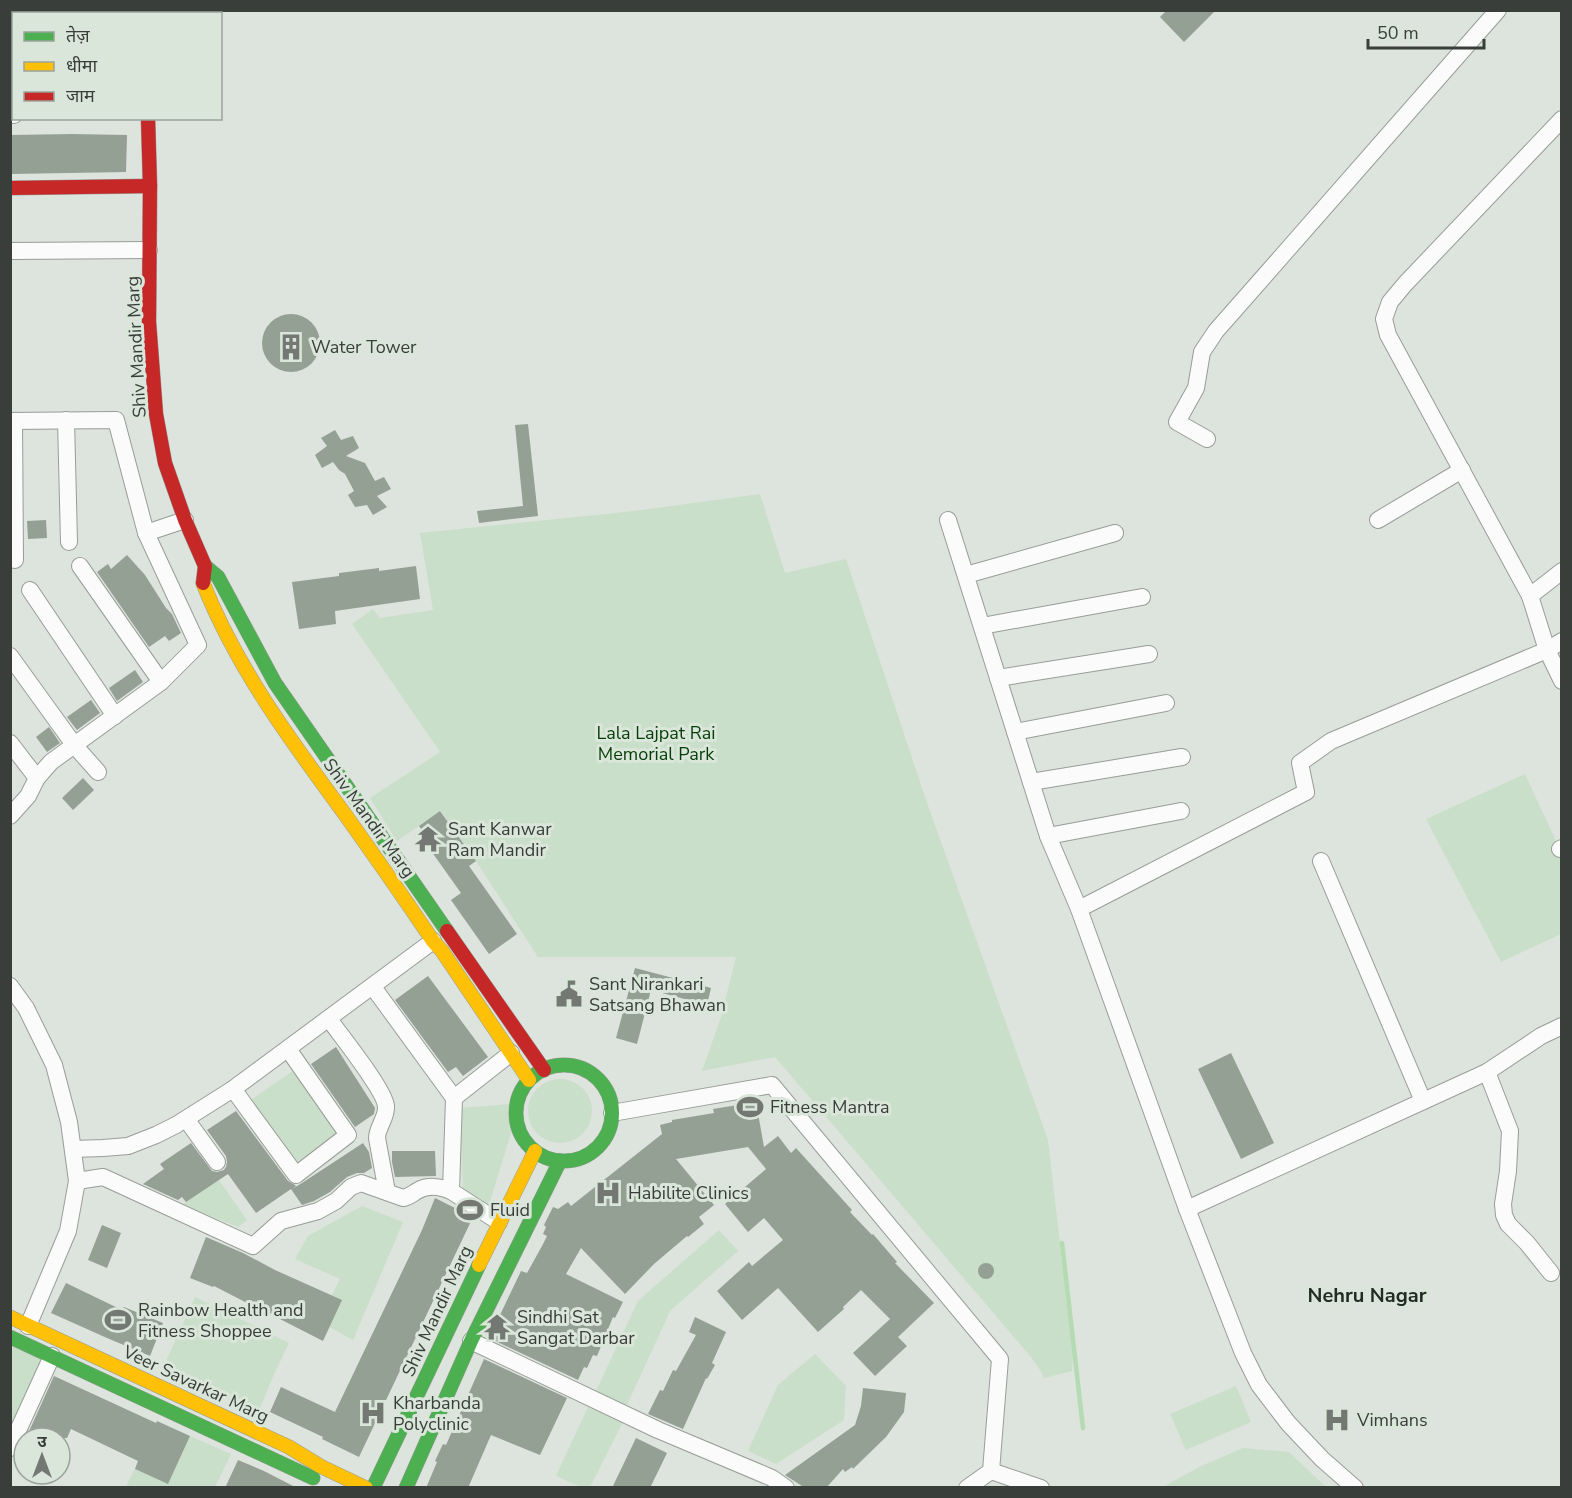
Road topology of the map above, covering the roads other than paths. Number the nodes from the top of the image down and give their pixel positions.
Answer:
1 (1498, 10) edge
2 (1562, 119) edge
3 (148, 120) edge
4 (150, 186) junction
5 (10, 188) edge
6 (149, 250) junction
7 (10, 251) edge
8 (66, 420) junction
9 (12, 421) edge
10 (1207, 439) dead end
11 (1462, 470) junction
12 (185, 520) junction
13 (948, 520) dead end
14 (1378, 520) dead end
15 (146, 533) junction
16 (1115, 534) dead end
17 (69, 542) dead end
18 (15, 560) dead end
19 (80, 566) dead end
20 (205, 566) junction
21 (1562, 571) edge
22 (966, 575) junction
23 (30, 590) dead end
24 (1530, 596) junction
25 (1142, 597) dead end
26 (982, 626) junction
27 (1554, 646) edge
28 (1149, 654) dead end
29 (10, 656) edge
30 (998, 678) junction
31 (1562, 681) edge
32 (161, 682) junction
33 (1166, 703) dead end
34 (115, 716) junction
35 (1015, 732) junction
36 (10, 743) edge
37 (75, 746) junction
38 (1182, 757) dead end
39 (98, 772) dead end
40 (37, 778) junction
41 (1031, 782) junction
42 (1181, 811) dead end
43 (10, 816) edge
44 (1048, 836) junction
45 (1321, 861) dead end
46 (1079, 909) junction
47 (434, 942) junction
48 (10, 986) edge
49 (373, 987) junction
50 (329, 1019) junction
51 (1562, 1026) edge
52 (288, 1049) junction
53 (511, 1053) junction
54 (544, 1070) junction
55 (1487, 1072) junction
56 (529, 1080) junction
57 (233, 1089) junction
58 (454, 1098) junction
59 (1423, 1101) junction
60 (612, 1113) junction
61 (186, 1119) junction
62 (73, 1149) junction
63 (536, 1151) junction
64 (560, 1161) junction
65 (217, 1162) dead end
66 (77, 1181) junction
67 (452, 1191) junction
68 (387, 1192) junction
69 (1187, 1209) junction
70 (499, 1222) junction
71 (1551, 1273) dead end
72 (10, 1317) edge
73 (28, 1326) junction
74 (10, 1336) edge
75 (471, 1341) junction
76 (52, 1356) junction
77 (10, 1448) edge
78 (991, 1471) junction
79 (334, 1488) edge
80 (366, 1488) edge
81 (373, 1488) edge
82 (406, 1488) edge
83 (786, 1488) edge
84 (967, 1488) edge
85 (1041, 1488) edge
86 (1355, 1488) edge

1 - 10 street
2 - 11 street
3 - 4 street, Shiv Mandir Marg
4 - 5 street
4 - 6 street, Shiv Mandir Marg
6 - 7 street
6 - 12 street, Shiv Mandir Marg
8 - 9 street
8 - 15 street
8 - 17 street
9 - 18 street
11 - 14 street
11 - 24 street
12 - 15 street
12 - 20 street, Shiv Mandir Marg
13 - 22 street
15 - 32 street
16 - 22 street
19 - 32 street
20 - 47 street, Shiv Mandir Marg
20 - 54 street, Shiv Mandir Marg
21 - 24 street
22 - 26 street
23 - 34 street
24 - 27 street
25 - 26 street
26 - 30 street
27 - 31 street
27 - 46 street
28 - 30 street
29 - 37 street
30 - 35 street
32 - 34 street
33 - 35 street
34 - 37 street
35 - 41 street
36 - 40 street
37 - 39 street
37 - 40 street
38 - 41 street
40 - 43 street
41 - 44 street
42 - 44 street
44 - 46 street
45 - 59 street
46 - 69 street
47 - 49 street
47 - 53 street, Shiv Mandir Marg
48 - 62 street
49 - 50 street
49 - 58 street
50 - 52 street
50 - 68 street
51 - 55 street
52 - 57 street
52 - 57 street
53 - 56 street, Shiv Mandir Marg
53 - 58 street
54 - 56 street
54 - 60 street
55 - 59 street
55 - 71 street
56 - 63 street
57 - 61 street
58 - 67 street
59 - 69 street
60 - 64 street
60 - 78 street
61 - 62 street
61 - 65 street
62 - 66 street
63 - 64 street
63 - 70 street, Shiv Mandir Marg
64 - 75 street
66 - 68 street
66 - 73 street
67 - 68 street
67 - 70 street
69 - 86 street
70 - 81 street, Shiv Mandir Marg
72 - 73 street, Veer Savarkar Marg
73 - 80 street, Veer Savarkar Marg
74 - 76 street, Veer Savarkar Marg
75 - 82 street
75 - 83 street
76 - 77 street
76 - 79 street, Veer Savarkar Marg
78 - 84 street
78 - 85 street

